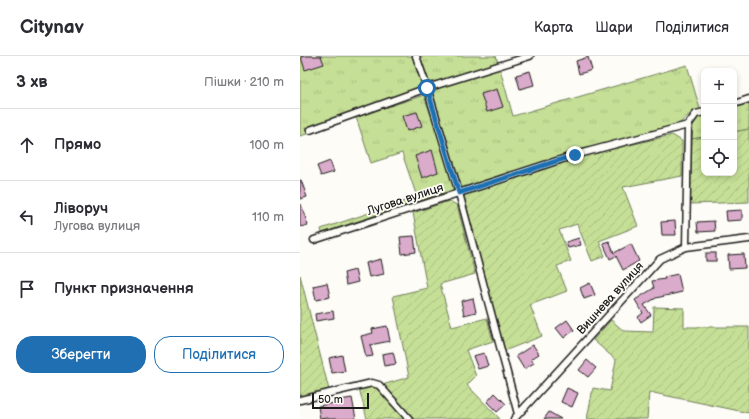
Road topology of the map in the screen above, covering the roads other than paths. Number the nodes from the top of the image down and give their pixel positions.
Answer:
1 (416, 56) edge
2 (530, 56) edge
3 (427, 88) junction
4 (749, 99) edge
5 (737, 103) edge
6 (701, 113) edge
7 (688, 125) junction
8 (310, 130) dead end
9 (459, 193) junction
10 (749, 239) edge
11 (314, 240) dead end
12 (686, 247) junction
13 (300, 400) edge
14 (516, 417) edge
15 (409, 419) edge

1 - 3 street
2 - 3 street
3 - 8 street
3 - 9 street
4 - 5 street
6 - 7 street, Лугова вулиця
7 - 9 street, Лугова вулиця
7 - 12 street
9 - 11 street, Лугова вулиця
9 - 14 street
10 - 12 street, Вишнева вулиця
12 - 14 street, Вишнева вулиця
13 - 15 street

